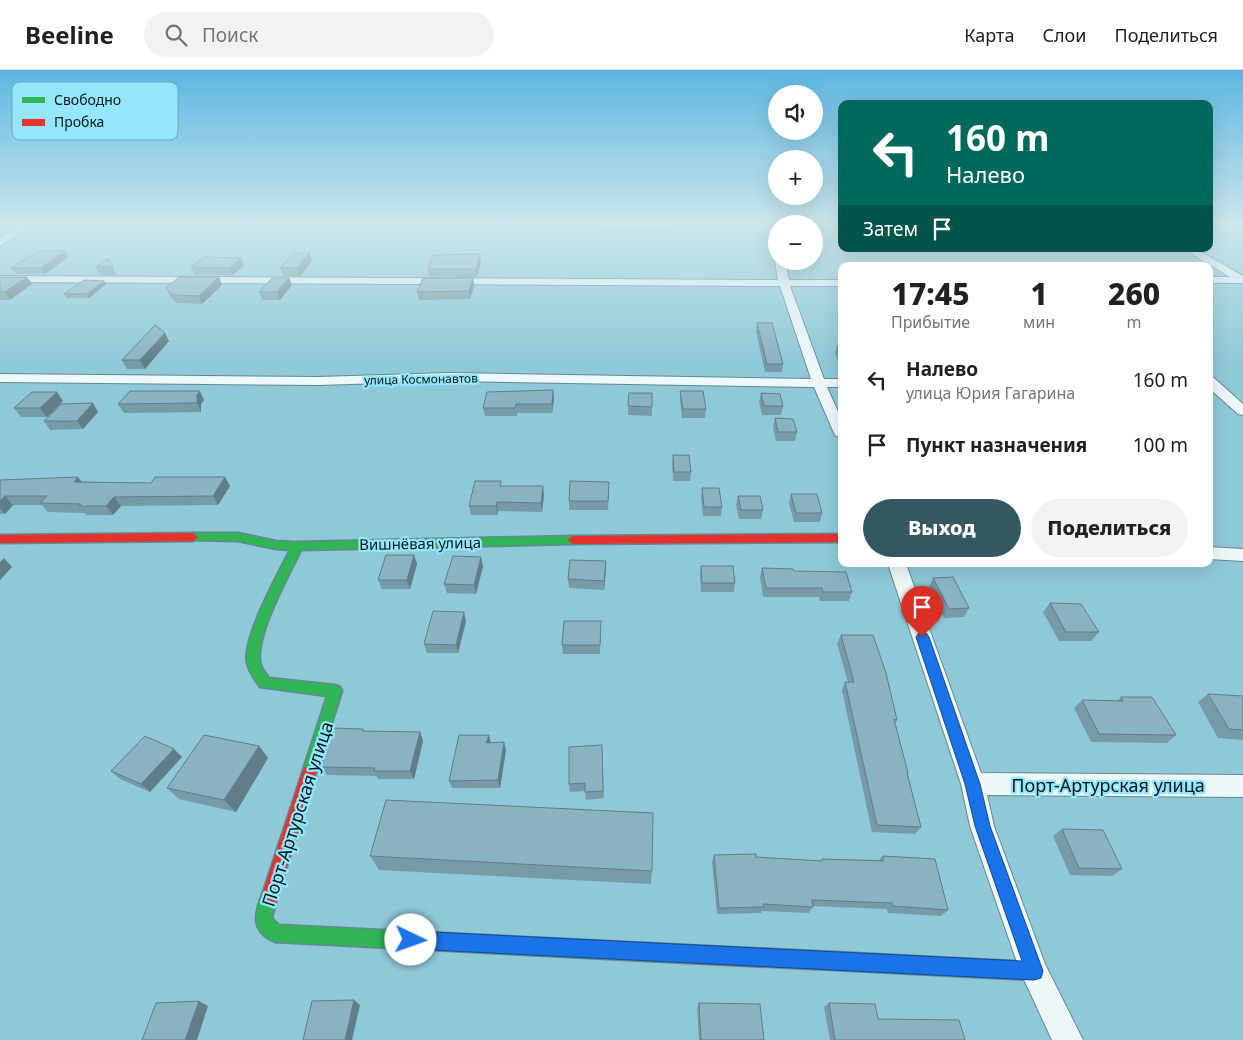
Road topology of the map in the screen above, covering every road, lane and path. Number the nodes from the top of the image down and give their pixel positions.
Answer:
1 (782, 271) edge
2 (1228, 271) edge
3 (0, 279) edge
4 (1213, 280) edge
5 (1243, 280) edge
6 (784, 283) junction
7 (838, 283) edge
8 (0, 378) edge
9 (819, 383) junction
10 (838, 383) edge
11 (1213, 386) edge
12 (1243, 411) edge
13 (838, 426) edge
14 (838, 538) edge
15 (0, 539) edge
16 (297, 546) junction
17 (1213, 553) edge
18 (1243, 555) edge
19 (898, 567) edge
20 (973, 784) junction
21 (1243, 786) edge
22 (1034, 971) junction
23 (1068, 1040) edge

1 - 6 street
2 - 5 street
3 - 6 street
4 - 5 street
6 - 7 street
6 - 9 street
8 - 9 street, улица Космонавтов
9 - 10 street, улица Космонавтов
9 - 13 street
11 - 12 street
14 - 16 street, Вишнёвая улица
15 - 16 street, Вишнёвая улица
16 - 22 street, Порт-Артурская улица
17 - 18 street
19 - 20 street
20 - 21 street, Порт-Артурская улица
20 - 22 street
22 - 23 street

